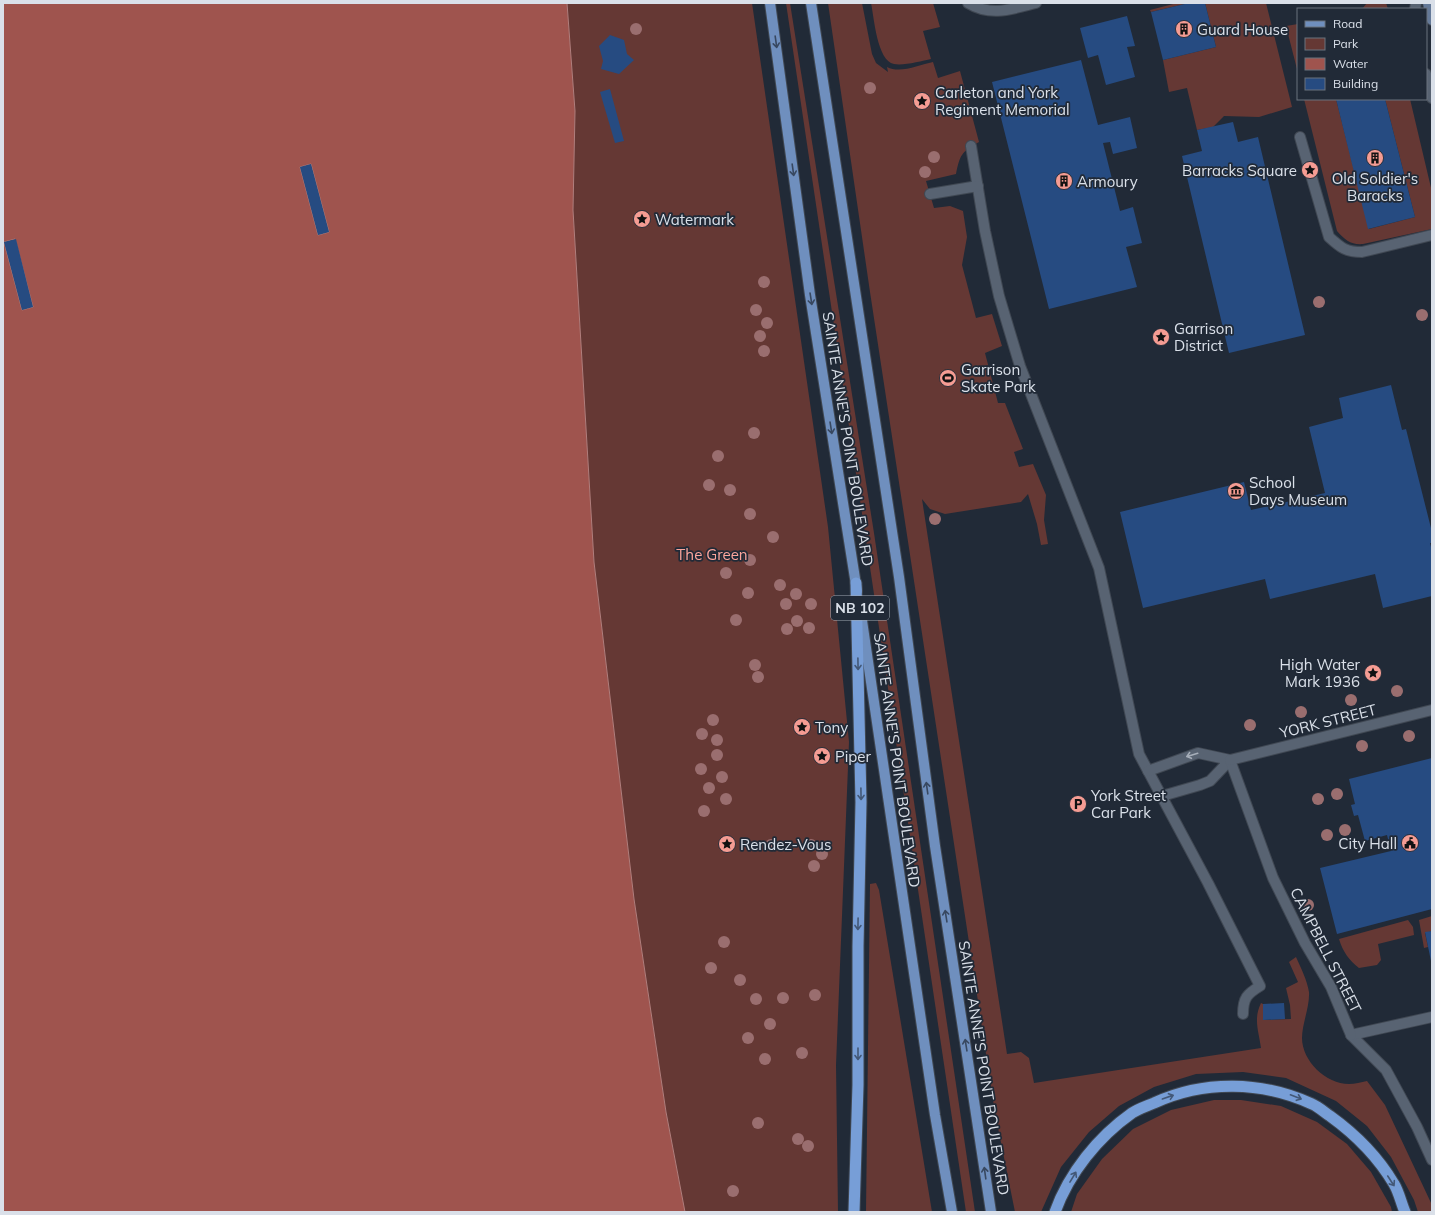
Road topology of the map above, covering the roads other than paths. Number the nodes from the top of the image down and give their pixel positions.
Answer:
1 (770, 3) edge
2 (811, 3) edge
3 (968, 3) edge
4 (1036, 3) edge
5 (1428, 3) edge
6 (1432, 20) edge
7 (1427, 78) edge
8 (1432, 98) edge
9 (1300, 137) dead end
10 (971, 146) dead end
11 (978, 186) junction
12 (930, 194) dead end
13 (1432, 235) edge
14 (856, 583) junction
15 (1432, 710) edge
16 (1230, 760) junction
17 (1148, 771) junction
18 (1162, 796) junction
19 (1243, 1014) dead end
20 (1432, 1017) edge
21 (1352, 1035) junction
22 (1432, 1160) edge
23 (854, 1212) edge
24 (952, 1212) edge
25 (991, 1212) edge
26 (1055, 1212) edge
27 (1405, 1212) edge

1 -> 14 main road, SAINTE ANNE'S POINT BOULEVARD / NB 102
25 -> 2 main road, SAINTE ANNE'S POINT BOULEVARD / NB 102
3 - 4 street
5 - 6 main road
7 - 8 street
9 - 13 street
10 - 11 street
11 - 12 street
11 - 17 street
14 -> 23 highway
14 - 24 main road, SAINTE ANNE'S POINT BOULEVARD / NB 102
15 - 16 street, YORK STREET
16 -> 17 street
16 - 18 street
16 - 21 street, CAMPBELL STREET
17 - 18 street
18 - 19 street
20 - 21 street
21 - 22 street, CAMPBELL STREET
26 -> 27 highway

